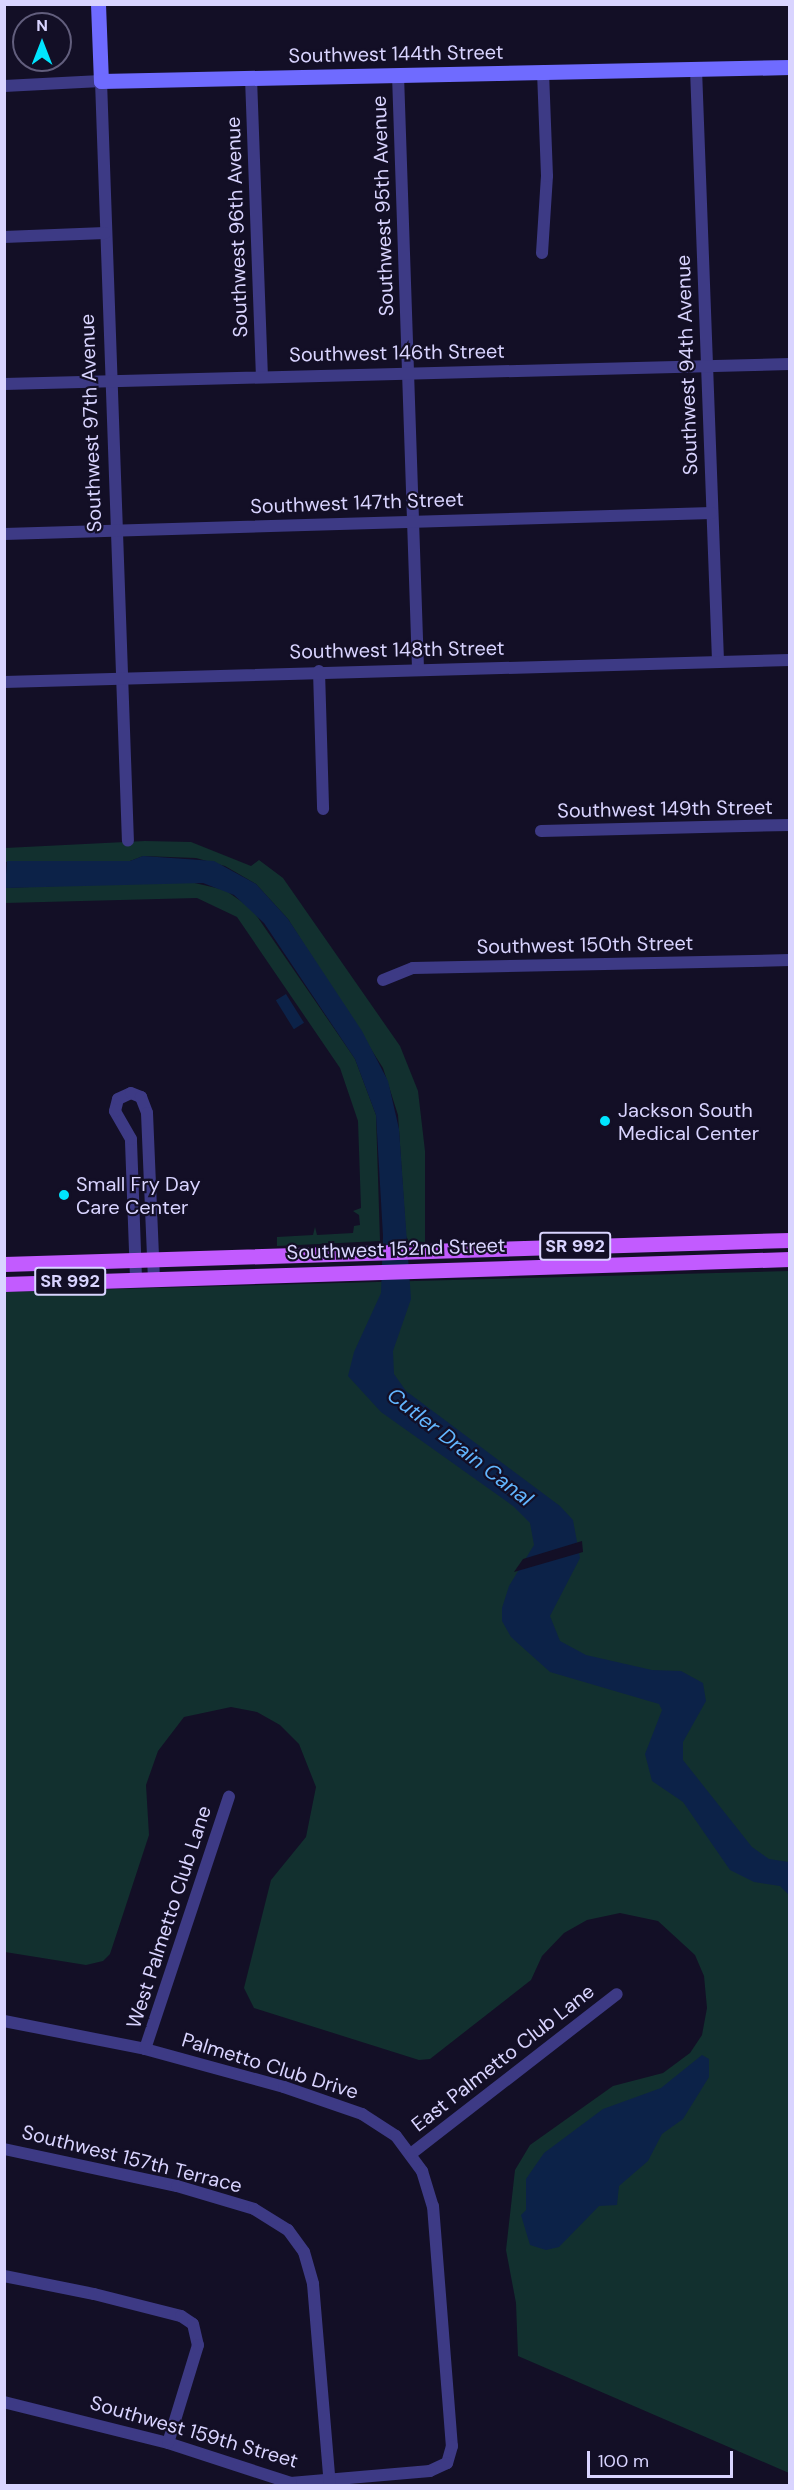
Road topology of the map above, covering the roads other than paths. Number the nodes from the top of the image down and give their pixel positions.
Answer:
1 (98, 4) edge
2 (789, 67) edge
3 (696, 69) junction
4 (543, 71) junction
5 (398, 75) junction
6 (251, 78) junction
7 (101, 81) junction
8 (4, 86) edge
9 (105, 232) junction
10 (4, 237) edge
11 (542, 253) dead end
12 (789, 364) edge
13 (706, 366) junction
14 (408, 372) junction
15 (262, 375) junction
16 (111, 379) junction
17 (4, 384) edge
18 (712, 513) junction
19 (414, 522) junction
20 (117, 530) junction
21 (4, 534) edge
22 (789, 660) edge
23 (718, 661) junction
24 (418, 669) junction
25 (319, 671) junction
26 (121, 677) junction
27 (4, 682) edge
28 (323, 809) dead end
29 (789, 825) edge
30 (541, 831) dead end
31 (128, 841) dead end
32 (789, 960) edge
33 (383, 980) dead end
34 (789, 1240) edge
35 (135, 1258) junction
36 (153, 1258) junction
37 (789, 1259) edge
38 (4, 1264) edge
39 (153, 1277) junction
40 (136, 1278) junction
41 (4, 1284) edge
42 (229, 1797) dead end
43 (617, 1994) dead end
44 (5, 2022) edge
45 (145, 2049) junction
46 (4, 2149) edge
47 (412, 2153) junction
48 (4, 2277) edge
49 (4, 2402) edge
50 (168, 2443) junction
51 (445, 2464) joint
52 (330, 2483) edge

1 - 7 street, Southwest 97th Avenue
2 - 3 street, Southwest 144th Street
3 - 4 street, Southwest 144th Street
3 - 13 street, Southwest 94th Avenue
4 - 5 street, Southwest 144th Street
4 - 11 street
5 - 6 street, Southwest 144th Street
5 - 14 street, Southwest 95th Avenue
6 - 7 street, Southwest 144th Street
6 - 15 street, Southwest 96th Avenue
7 - 8 street, Southwest 144th Street
7 - 9 street, Southwest 97th Avenue
9 - 10 street
9 - 16 street, Southwest 97th Avenue
12 - 13 street, Southwest 146th Street
13 - 14 street, Southwest 146th Street
13 - 18 street, Southwest 94th Avenue
14 - 15 street, Southwest 146th Street
14 - 19 street, Southwest 95th Avenue
15 - 16 street, Southwest 146th Street
16 - 17 street, Southwest 146th Street
16 - 20 street, Southwest 97th Avenue
18 - 19 street, Southwest 147th Street
18 - 23 street, Southwest 94th Avenue
19 - 20 street, Southwest 147th Street
19 - 24 street, Southwest 95th Avenue
20 - 21 street, Southwest 147th Street
20 - 26 street, Southwest 97th Avenue
22 - 23 street, Southwest 148th Street
23 - 24 street, Southwest 148th Street
24 - 25 street, Southwest 148th Street
25 - 26 street, Southwest 148th Street
25 - 28 street
26 - 27 street, Southwest 148th Street
26 - 31 street, Southwest 97th Avenue
29 - 30 street, Southwest 149th Street
32 - 33 street, Southwest 150th Street
34 - 36 main road, Southwest 152nd Street / SR 992
35 - 36 main road, Southwest 152nd Street / SR 992
35 - 36 street
35 - 38 main road, Southwest 152nd Street / SR 992
35 - 40 street
36 - 39 street
37 - 39 main road, Southwest 152nd Street / SR 992
39 - 40 main road, Southwest 152nd Street / SR 992
40 - 41 main road, Southwest 152nd Street / SR 992
42 - 45 street, West Palmetto Club Lane
43 - 47 street, East Palmetto Club Lane
44 - 45 street, Palmetto Club Drive
45 - 47 street, Palmetto Club Drive
46 - 52 street, Southwest 157th Terrace
47 - 51 street, Palmetto Club Drive
48 - 50 street
49 - 50 street, Southwest 159th Street
50 - 52 street, Southwest 159th Street
51 - 52 street, Southwest 159th Street

